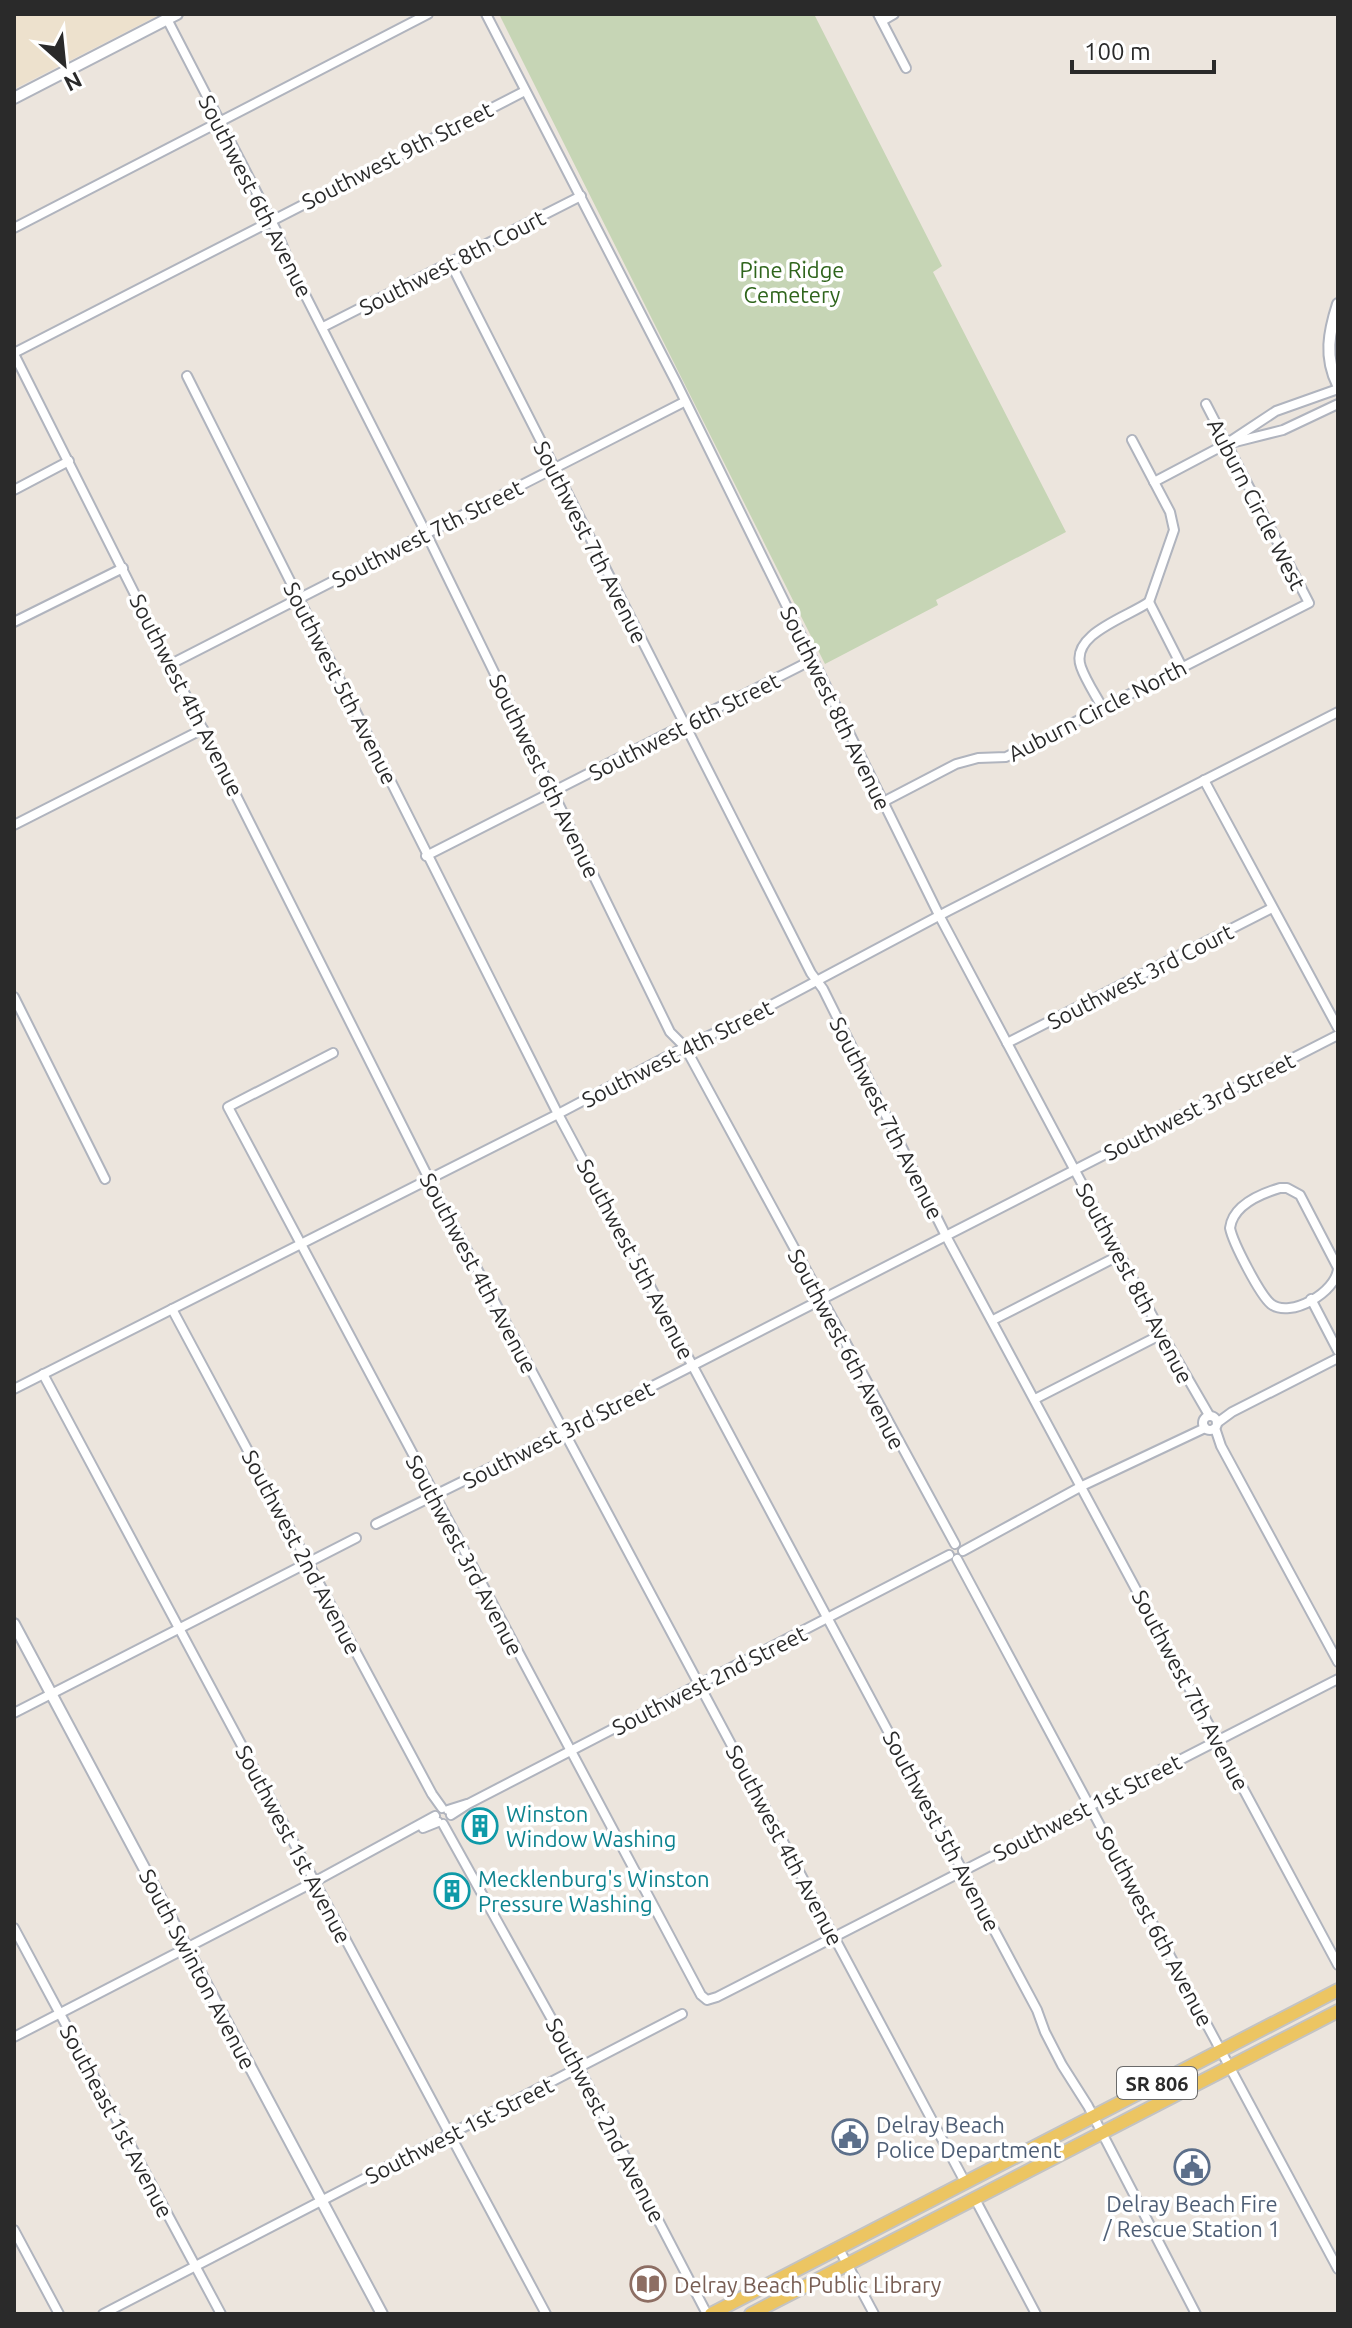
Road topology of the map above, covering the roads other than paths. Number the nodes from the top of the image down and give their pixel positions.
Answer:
1 (428, 14) edge
2 (486, 14) edge
3 (894, 14) edge
4 (172, 17) edge
5 (880, 17) edge
6 (906, 68) dead end
7 (525, 91) junction
8 (14, 98) edge
9 (219, 120) junction
10 (581, 196) junction
11 (271, 220) junction
12 (14, 228) edge
13 (451, 264) junction
14 (1338, 304) edge
15 (323, 327) junction
16 (14, 354) edge
17 (187, 376) dead end
18 (1338, 387) edge
19 (684, 402) junction
20 (1206, 404) dead end
21 (1338, 404) edge
22 (1132, 440) dead end
23 (1226, 444) junction
24 (69, 461) junction
25 (554, 468) junction
26 (1154, 482) junction
27 (14, 490) edge
28 (426, 533) junction
29 (123, 568) junction
30 (299, 599) junction
31 (1149, 602) junction
32 (1309, 603) joint
33 (14, 622) edge
34 (812, 660) junction
35 (171, 664) junction
36 (1182, 667) junction
37 (1102, 707) junction
38 (1338, 713) edge
39 (683, 725) junction
40 (203, 729) junction
41 (1204, 780) junction
42 (554, 793) junction
43 (883, 802) junction
44 (14, 825) edge
45 (426, 856) junction
46 (1272, 908) junction
47 (940, 917) junction
48 (815, 981) junction
49 (14, 997) edge
50 (1338, 1028) edge
51 (1338, 1035) edge
52 (1007, 1043) junction
53 (685, 1047) junction
54 (333, 1053) dead end
55 (558, 1114) junction
56 (1074, 1170) junction
57 (105, 1179) dead end
58 (429, 1179) junction
59 (946, 1236) junction
60 (300, 1244) junction
61 (1120, 1255) junction
62 (1311, 1299) junction
63 (820, 1300) junction
64 (172, 1309) junction
65 (993, 1320) junction
66 (1162, 1334) junction
67 (1338, 1351) edge
68 (1338, 1358) edge
69 (693, 1365) junction
70 (43, 1374) junction
71 (14, 1389) edge
72 (1035, 1399) junction
73 (1210, 1423) junction
74 (563, 1432) junction
75 (1082, 1486) junction
76 (434, 1497) junction
77 (376, 1524) dead end
78 (356, 1538) dead end
79 (956, 1552) junction
80 (307, 1563) junction
81 (828, 1619) junction
82 (14, 1624) edge
83 (180, 1629) junction
84 (1338, 1662) edge
85 (1338, 1679) edge
86 (700, 1684) junction
87 (51, 1694) junction
88 (14, 1713) edge
89 (1217, 1740) junction
90 (570, 1751) junction
91 (1091, 1805) junction
92 (443, 1816) junction
93 (964, 1871) junction
94 (314, 1882) junction
95 (14, 1928) edge
96 (834, 1937) junction
97 (187, 1947) junction
98 (1338, 1965) edge
99 (1338, 1990) edge
100 (707, 2000) joint
101 (1338, 2011) edge
102 (60, 2013) junction
103 (682, 2014) dead end
104 (14, 2037) edge
105 (1221, 2050) junction
106 (1230, 2067) junction
107 (579, 2068) junction
108 (1093, 2116) junction
109 (1103, 2133) junction
110 (451, 2134) junction
111 (1001, 2163) junction
112 (965, 2182) junction
113 (975, 2199) junction
114 (322, 2201) junction
115 (935, 2219) junction
116 (14, 2230) edge
117 (838, 2247) junction
118 (848, 2264) junction
119 (195, 2266) junction
120 (1338, 2269) edge
121 (59, 2314) edge
122 (103, 2314) edge
123 (221, 2314) edge
124 (382, 2314) edge
125 (546, 2314) edge
126 (709, 2314) edge
127 (751, 2314) edge
128 (874, 2314) edge
129 (1036, 2314) edge
130 (1196, 2314) edge

1 - 9 street
2 - 7 street, Southwest 8th Avenue
3 - 5 street
4 - 8 street
4 - 9 street, Southwest 6th Avenue
5 - 6 street
7 - 10 street, Southwest 8th Avenue
7 - 11 street, Southwest 9th Street
9 - 11 street, Southwest 6th Avenue
9 - 12 street
10 - 13 street, Southwest 8th Court
10 - 19 street, Southwest 8th Avenue
11 - 15 street, Southwest 6th Avenue
11 - 16 street, Southwest 9th Street
13 - 15 street, Southwest 8th Court
13 - 25 street, Southwest 7th Avenue
14 - 18 street
15 - 28 street, Southwest 6th Avenue
16 - 24 street, Southwest 4th Avenue
17 - 30 street, Southwest 5th Avenue
18 - 23 street
19 - 25 street, Southwest 7th Street
19 - 34 street, Southwest 8th Avenue
20 - 23 street, Auburn Circle West
21 - 23 street
22 - 26 street
23 - 26 street
23 - 32 street, Auburn Circle West
24 - 27 street
24 - 29 street, Southwest 4th Avenue
25 - 28 street, Southwest 7th Street
25 - 39 street, Southwest 7th Avenue
26 - 31 street
28 - 30 street, Southwest 7th Street
28 - 42 street, Southwest 6th Avenue
29 - 33 street
29 - 35 street, Southwest 4th Avenue
30 - 35 street, Southwest 7th Street
30 - 45 street, Southwest 5th Avenue
31 - 36 street
31 - 37 street
32 - 36 street, Auburn Circle North
34 - 39 street, Southwest 6th Street
34 - 43 street, Southwest 8th Avenue
35 - 40 street, Southwest 4th Avenue
36 - 37 street, Auburn Circle North
37 - 43 street, Auburn Circle North
38 - 41 street, Southwest 4th Street
39 - 42 street, Southwest 6th Street
39 - 48 street, Southwest 7th Avenue
40 - 44 street
40 - 58 street, Southwest 4th Avenue
41 - 46 street
41 - 47 street, Southwest 4th Street
42 - 45 street, Southwest 6th Street
42 - 53 street, Southwest 6th Avenue
43 - 47 street, Southwest 8th Avenue
45 - 55 street, Southwest 5th Avenue
46 - 50 street
46 - 52 street, Southwest 3rd Court
47 - 48 street, Southwest 4th Street
47 - 52 street, Southwest 8th Avenue
48 - 53 street, Southwest 4th Street
48 - 59 street, Southwest 7th Avenue
49 - 57 street
51 - 56 street, Southwest 3rd Street
52 - 56 street, Southwest 8th Avenue
53 - 55 street, Southwest 4th Street
53 - 63 street, Southwest 6th Avenue
54 - 60 street, Southwest 3rd Avenue
55 - 58 street, Southwest 4th Street
55 - 69 street, Southwest 5th Avenue
56 - 59 street, Southwest 3rd Street
56 - 61 street, Southwest 8th Avenue
58 - 60 street, Southwest 4th Street
58 - 74 street, Southwest 4th Avenue
59 - 63 street, Southwest 3rd Street
59 - 65 street, Southwest 7th Avenue
60 - 64 street, Southwest 4th Street
60 - 76 street, Southwest 3rd Avenue
61 - 65 street
61 - 66 street, Southwest 8th Avenue
62 - 62 street
62 - 67 street
63 - 69 street, Southwest 3rd Street
63 - 79 street, Southwest 6th Avenue
64 - 70 street, Southwest 4th Street
64 - 80 street, Southwest 2nd Avenue
65 - 72 street, Southwest 7th Avenue
66 - 72 street
66 - 73 street, Southwest 8th Avenue
68 - 73 street, Southwest 2nd Street
69 - 74 street, Southwest 3rd Street
69 - 81 street, Southwest 5th Avenue
70 - 71 street, Southwest 4th Street
70 - 83 street, Southwest 1st Avenue
72 - 75 street, Southwest 7th Avenue
73 - 75 street, Southwest 2nd Street
73 - 84 street, Southwest 8th Avenue
74 - 76 street, Southwest 3rd Street
74 - 86 street, Southwest 4th Avenue
75 - 79 street, Southwest 2nd Street
75 - 89 street, Southwest 7th Avenue
76 - 77 street, Southwest 3rd Street
76 - 90 street, Southwest 3rd Avenue
78 - 80 street
79 - 81 street, Southwest 2nd Street
79 - 91 street, Southwest 6th Avenue
80 - 83 street
80 - 92 street, Southwest 2nd Avenue
81 - 86 street, Southwest 2nd Street
81 - 93 street, Southwest 5th Avenue
82 - 87 street, South Swinton Avenue
83 - 87 street
83 - 94 street, Southwest 1st Avenue
85 - 89 street, Southwest 1st Street
86 - 90 street, Southwest 2nd Street
86 - 96 street, Southwest 4th Avenue
87 - 88 street
87 - 97 street, South Swinton Avenue
89 - 91 street, Southwest 1st Street
89 - 98 street, Southwest 7th Avenue
90 - 92 street, Southwest 2nd Street
90 - 100 street, Southwest 3rd Avenue
91 - 93 street, Southwest 1st Street
91 - 105 street, Southwest 6th Avenue
92 - 94 street, Southwest 2nd Street
92 - 107 street, Southwest 2nd Avenue
93 - 96 street, Southwest 1st Street
93 - 108 street, Southwest 5th Avenue
94 - 97 street, Southwest 2nd Street
94 - 110 street, Southwest 1st Avenue
95 - 102 street, Southeast 1st Avenue
96 - 100 street, Southwest 1st Street
96 - 112 street, Southwest 4th Avenue
97 - 102 street, Southwest 2nd Street
97 - 114 street, South Swinton Avenue
99 - 105 main road, SR 806
101 - 106 main road, SR 806
102 - 104 street, Southwest 2nd Street
102 - 119 street, Southeast 1st Avenue
103 - 107 street, Southwest 1st Street
105 - 106 street, Southwest 6th Avenue
105 - 108 main road, SR 806
106 - 109 main road, SR 806
106 - 120 street, Southwest 6th Avenue
107 - 110 street, Southwest 1st Street
107 - 126 street, Southwest 2nd Avenue
108 - 109 street, Southwest 5th Avenue
108 - 111 main road, SR 806
109 - 113 main road, SR 806
109 - 130 street, Southwest 5th Avenue
110 - 114 street, Southwest 1st Street
110 - 125 street, Southwest 1st Avenue
111 - 112 main road, SR 806
111 - 113 main road
112 - 115 main road
112 - 117 main road, SR 806
113 - 115 main road, SR 806
113 - 129 street
114 - 119 street, Southwest 1st Street
114 - 124 street, South Swinton Avenue
115 - 118 main road, SR 806
116 - 121 street
117 - 118 street
117 - 126 main road, SR 806
118 - 127 main road, SR 806
118 - 128 street
119 - 122 street, Southwest 1st Street
119 - 123 street, Southeast 1st Avenue

